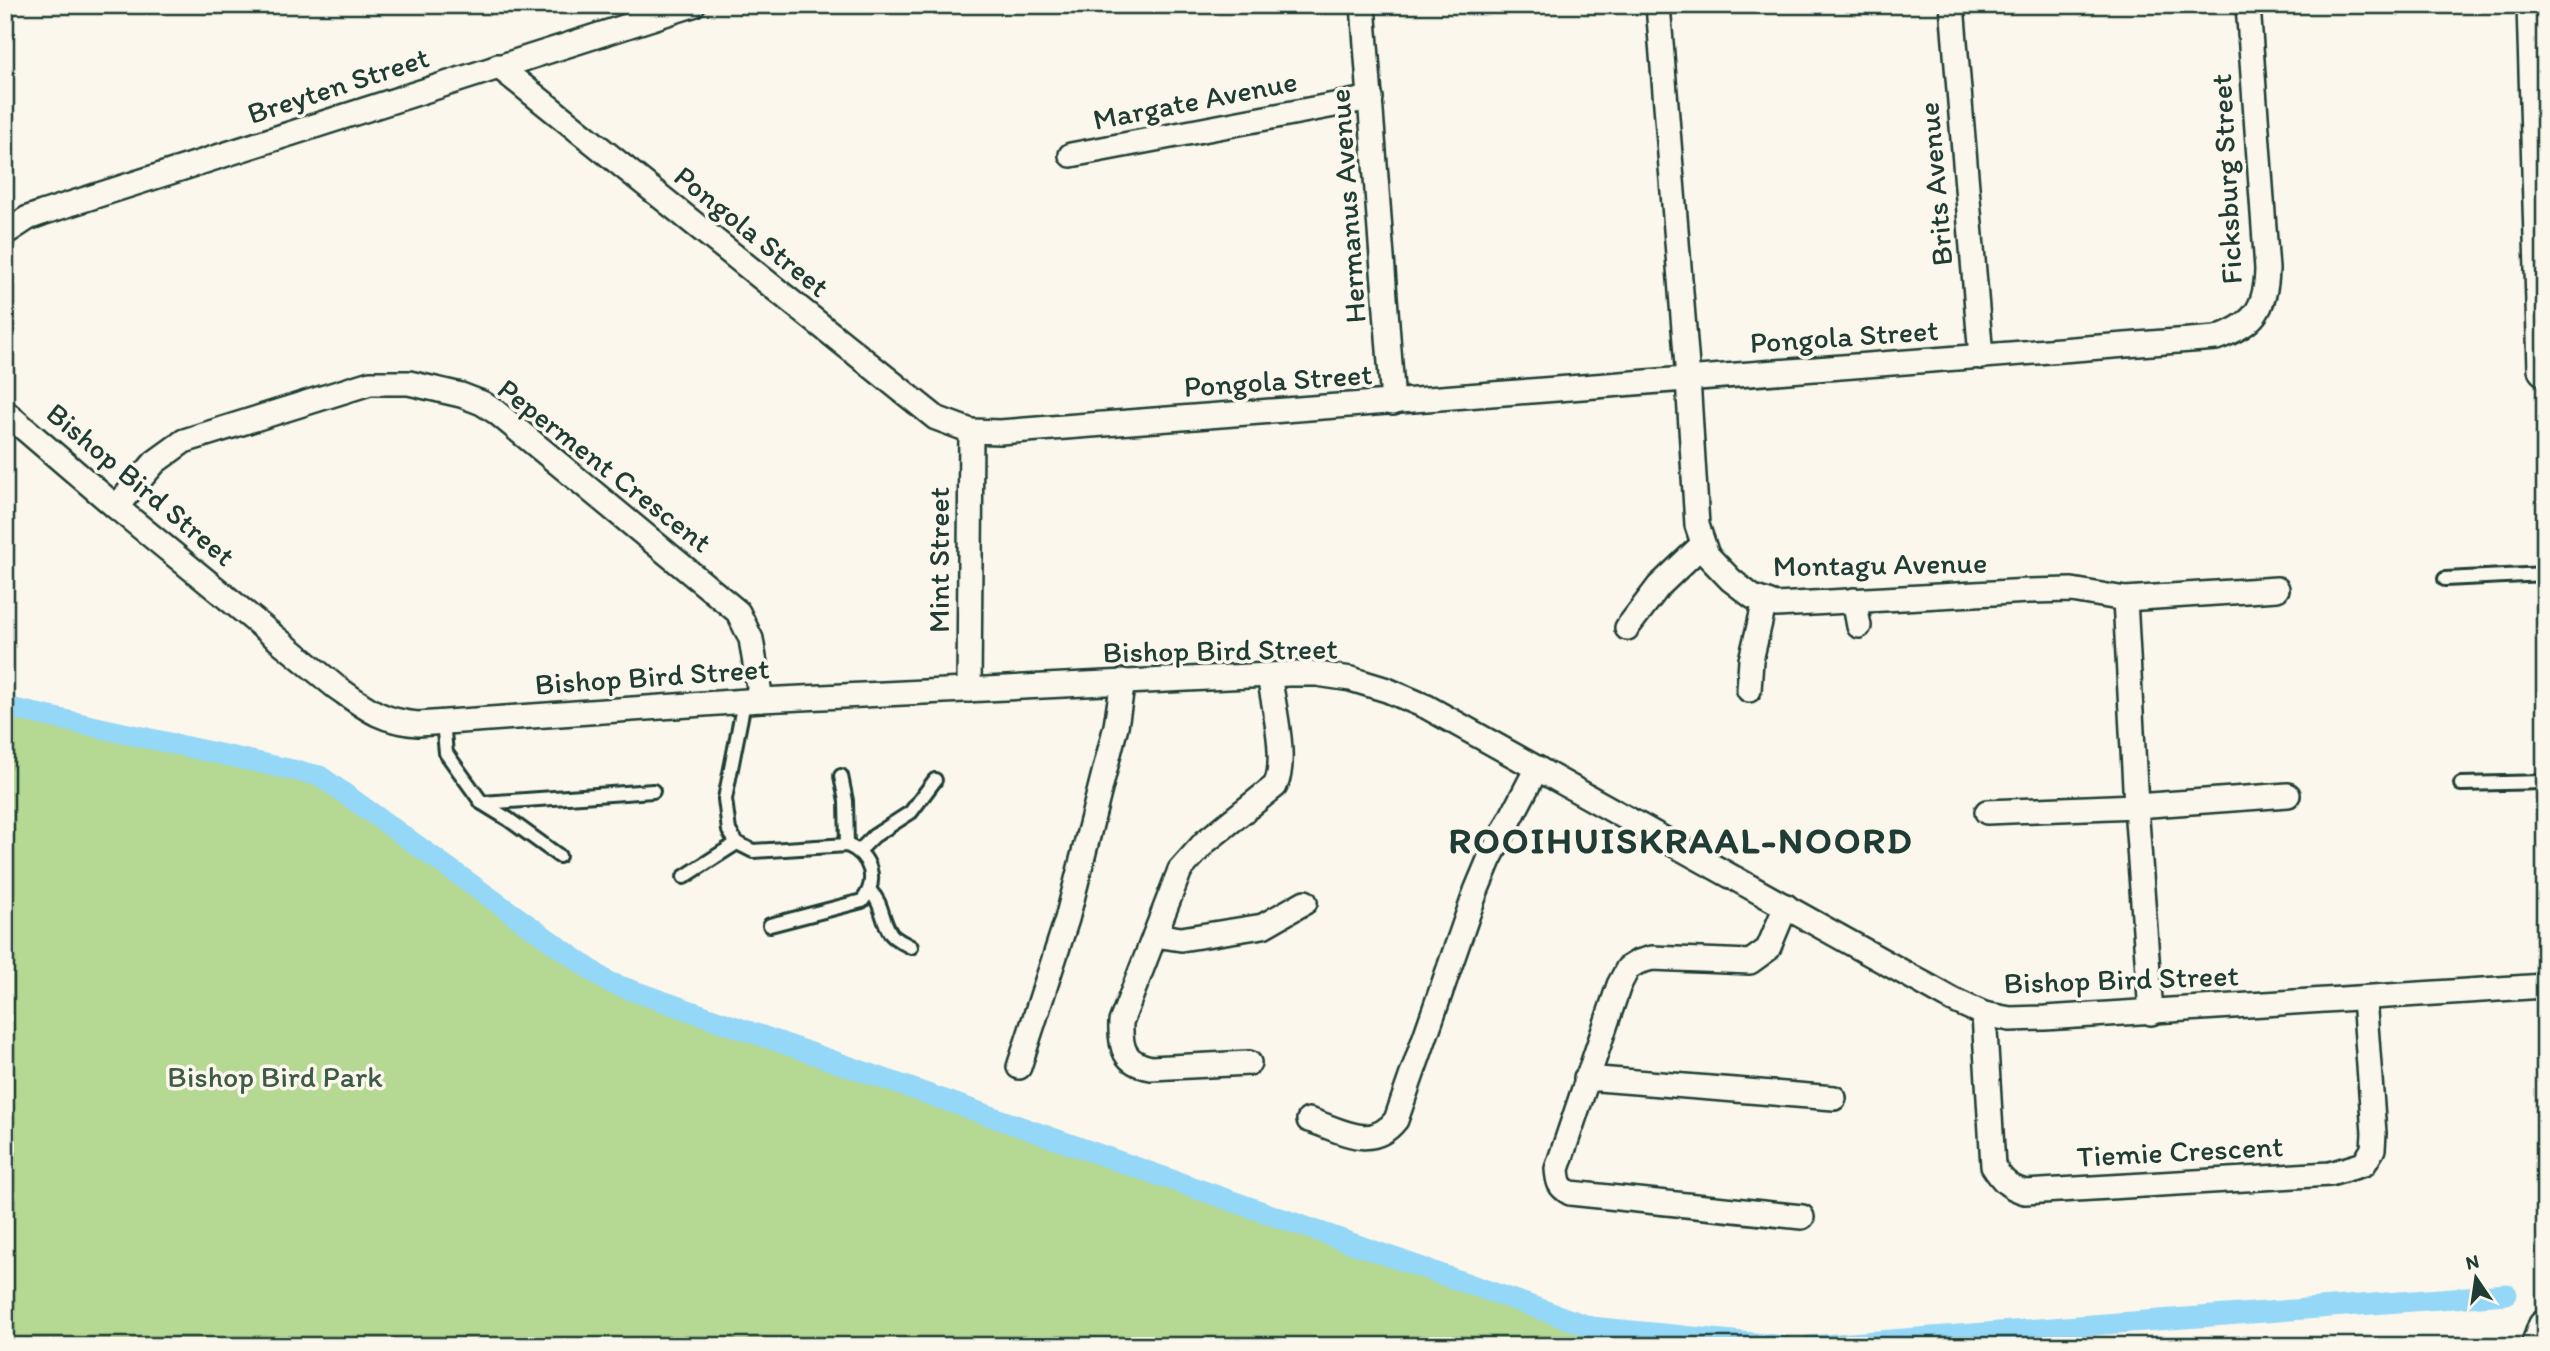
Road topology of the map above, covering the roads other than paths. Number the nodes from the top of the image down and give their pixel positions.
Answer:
1 (693, 5) edge
2 (1363, 5) edge
3 (1658, 5) edge
4 (1952, 5) edge
5 (2248, 5) edge
6 (2534, 5) edge
7 (498, 66) junction
8 (1371, 98) junction
9 (1071, 156) dead end
10 (2542, 190) edge
11 (5, 233) edge
12 (2188, 341) joint
13 (1981, 357) junction
14 (2545, 369) edge
15 (1688, 379) junction
16 (1392, 403) junction
17 (5, 412) edge
18 (971, 431) junction
19 (116, 507) junction
20 (1702, 545) junction
21 (2545, 574) edge
22 (2445, 579) dead end
23 (2277, 589) dead end
24 (2125, 599) junction
25 (1854, 600) junction
26 (1765, 601) junction
27 (1859, 625) dead end
28 (1627, 628) dead end
29 (1269, 675) junction
30 (1123, 681) junction
31 (969, 690) junction
32 (1749, 690) dead end
33 (752, 701) junction
34 (443, 722) junction
35 (1537, 768) junction
36 (841, 776) dead end
37 (935, 780) dead end
38 (2545, 782) edge
39 (2461, 784) dead end
40 (653, 791) dead end
41 (2288, 794) dead end
42 (482, 803) junction
43 (2136, 806) junction
44 (1987, 812) dead end
45 (737, 843) junction
46 (853, 848) junction
47 (559, 856) dead end
48 (684, 877) dead end
49 (870, 891) junction
50 (1305, 902) dead end
51 (1786, 906) junction
52 (770, 925) dead end
53 (1155, 935) junction
54 (911, 947) dead end
55 (2545, 986) edge
56 (2364, 998) junction
57 (2151, 1013) junction
58 (1984, 1014) junction
59 (1249, 1063) dead end
60 (1019, 1067) dead end
61 (1586, 1078) junction
62 (1834, 1098) dead end
63 (1310, 1120) dead end
64 (1802, 1217) dead end
65 (2545, 1327) edge
66 (2538, 1346) edge

1 - 7 street, Breyten Street
2 - 8 street, Hermanus Avenue
3 - 15 street, Montagu Avenue
4 - 13 street, Brits Avenue
5 - 12 street, Ficksburg Street
6 - 10 street
7 - 11 street, Breyten Street
7 - 18 street, Pongola Street
8 - 9 street, Margate Avenue
8 - 16 street, Hermanus Avenue
10 - 14 street
12 - 13 street, Pongola Street
13 - 15 street, Pongola Street
15 - 16 street, Pongola Street
15 - 20 street, Montagu Avenue
16 - 18 street, Pongola Street
17 - 19 street, Bishop Bird Street
18 - 31 street, Mint Street
19 - 33 street, Peperment Crescent
19 - 34 street, Bishop Bird Street
20 - 26 street, Montagu Avenue
20 - 28 street
21 - 22 lane
23 - 24 street, Montagu Avenue
24 - 25 street, Montagu Avenue
24 - 43 street
25 - 26 street, Montagu Avenue
25 - 27 street
26 - 32 street
29 - 30 street, Bishop Bird Street
29 - 35 street, Bishop Bird Street
29 - 53 street
30 - 31 street, Bishop Bird Street
30 - 60 street
31 - 33 street, Bishop Bird Street
33 - 34 street, Bishop Bird Street
33 - 45 lane
34 - 42 lane
35 - 51 street, Bishop Bird Street
35 - 63 street
36 - 46 lane
37 - 46 lane
38 - 39 lane
40 - 42 lane
41 - 43 street
42 - 47 lane
43 - 44 street
43 - 57 street
45 - 46 lane
45 - 48 lane
46 - 49 lane
49 - 52 lane
49 - 54 lane
50 - 53 street
51 - 58 street, Bishop Bird Street
51 - 61 street
53 - 59 street
55 - 56 street, Bishop Bird Street
56 - 57 street, Bishop Bird Street
56 - 58 street, Tiemie Crescent
57 - 58 street, Bishop Bird Street
61 - 62 street
61 - 64 street
65 - 66 street

